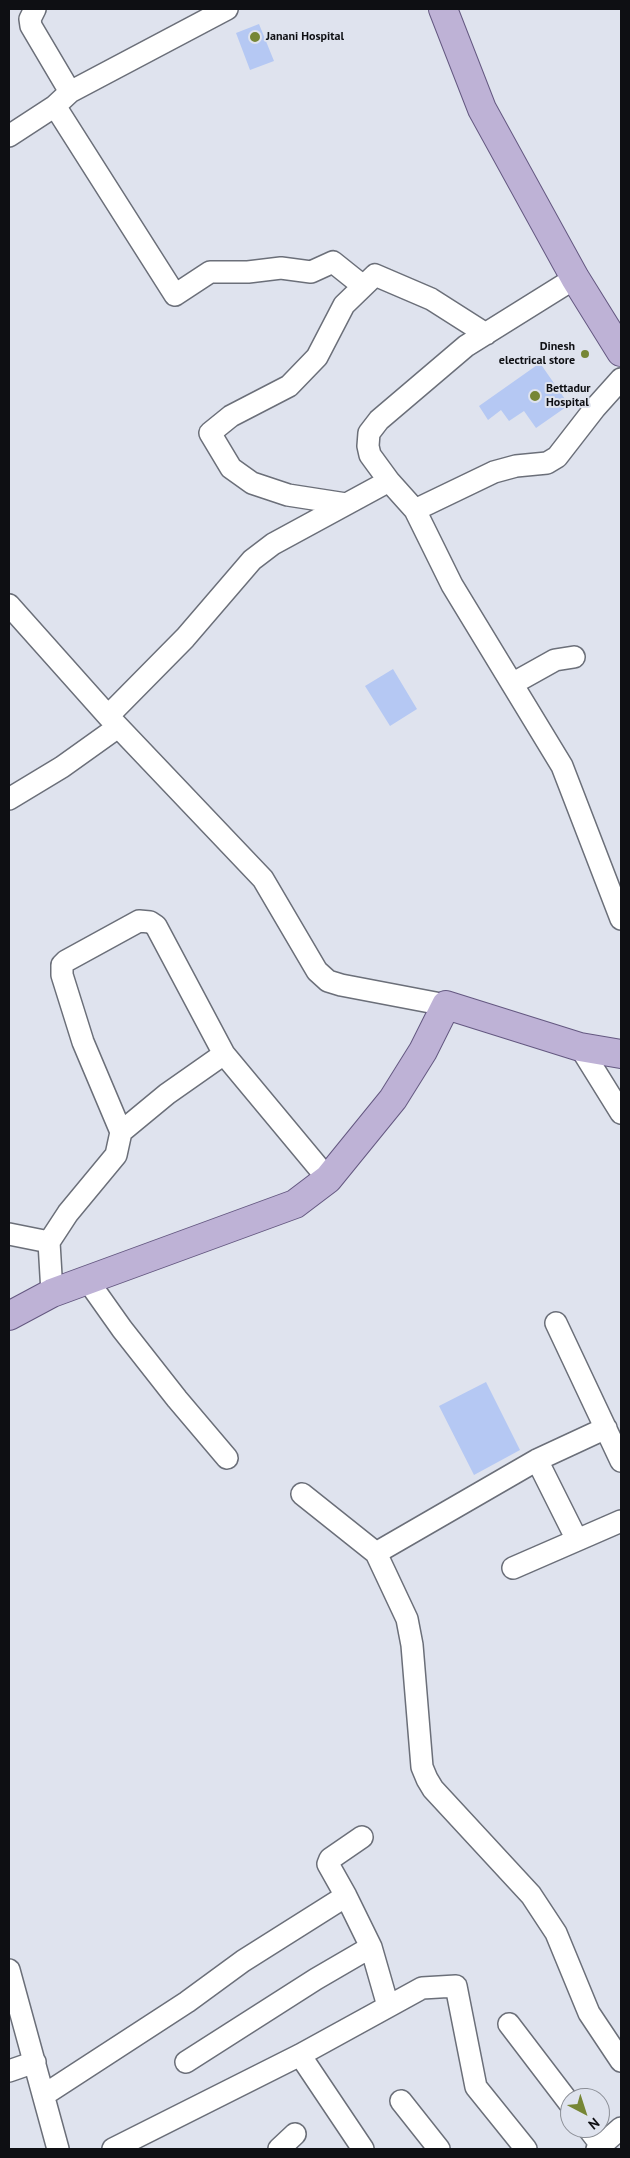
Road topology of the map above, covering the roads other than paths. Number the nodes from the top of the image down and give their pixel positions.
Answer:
1 (35, 9) edge
2 (227, 9) edge
3 (443, 9) edge
4 (63, 99) junction
5 (9, 136) edge
6 (575, 278) junction
7 (363, 286) junction
8 (486, 334) junction
9 (621, 352) edge
10 (621, 379) edge
11 (389, 481) junction
12 (346, 504) junction
13 (415, 510) junction
14 (9, 605) edge
15 (574, 657) dead end
16 (512, 684) junction
17 (113, 722) junction
18 (9, 799) edge
19 (621, 919) edge
20 (446, 1005) junction
21 (580, 1047) junction
22 (224, 1054) junction
23 (621, 1054) edge
24 (621, 1113) edge
25 (121, 1132) junction
26 (328, 1179) junction
27 (9, 1234) edge
28 (49, 1242) junction
29 (88, 1281) junction
30 (52, 1293) junction
31 (9, 1316) edge
32 (556, 1323) dead end
33 (606, 1428) junction
34 (228, 1458) dead end
35 (537, 1460) junction
36 (621, 1461) edge
37 (302, 1494) dead end
38 (621, 1521) edge
39 (578, 1540) junction
40 (376, 1553) junction
41 (514, 1568) dead end
42 (362, 1837) dead end
43 (346, 1896) junction
44 (371, 1947) junction
45 (9, 1972) edge
46 (388, 2006) junction
47 (509, 2024) dead end
48 (300, 2055) junction
49 (621, 2061) edge
50 (35, 2062) junction
51 (186, 2062) dead end
52 (9, 2071) edge
53 (560, 2091) edge
54 (44, 2095) junction
55 (401, 2101) dead end
56 (621, 2128) edge
57 (295, 2134) dead end
58 (599, 2147) edge
59 (359, 2148) edge
60 (58, 2149) edge
61 (113, 2149) edge
62 (279, 2149) edge
63 (439, 2149) edge
64 (526, 2149) edge

1 - 4 street
2 - 4 street
3 - 6 main road
4 - 5 street
4 - 7 street
6 - 8 street
6 - 9 main road
7 - 8 street
7 - 12 street
8 - 11 street
10 - 13 street
11 - 12 street
11 - 13 street
12 - 17 street
13 - 16 street
14 - 17 street
15 - 16 street
16 - 19 street
17 - 18 street
17 - 20 street
20 - 21 main road
20 - 26 main road
21 - 23 main road
21 - 24 street
22 - 25 street
22 - 25 street
22 - 26 street
25 - 28 street
26 - 29 main road
27 - 28 street
28 - 30 street
29 - 30 main road
29 - 34 street
30 - 31 main road
32 - 33 street
33 - 35 street
33 - 36 street
35 - 39 street
35 - 40 street
37 - 40 street
38 - 39 street
39 - 41 street
40 - 49 street
42 - 43 street
43 - 44 street
43 - 54 street
44 - 46 street
44 - 51 street
45 - 50 street
46 - 48 street
46 - 64 street
47 - 53 street
48 - 59 street
48 - 61 street
50 - 52 street
50 - 54 street
54 - 60 street
55 - 63 street
56 - 58 street
57 - 62 street

